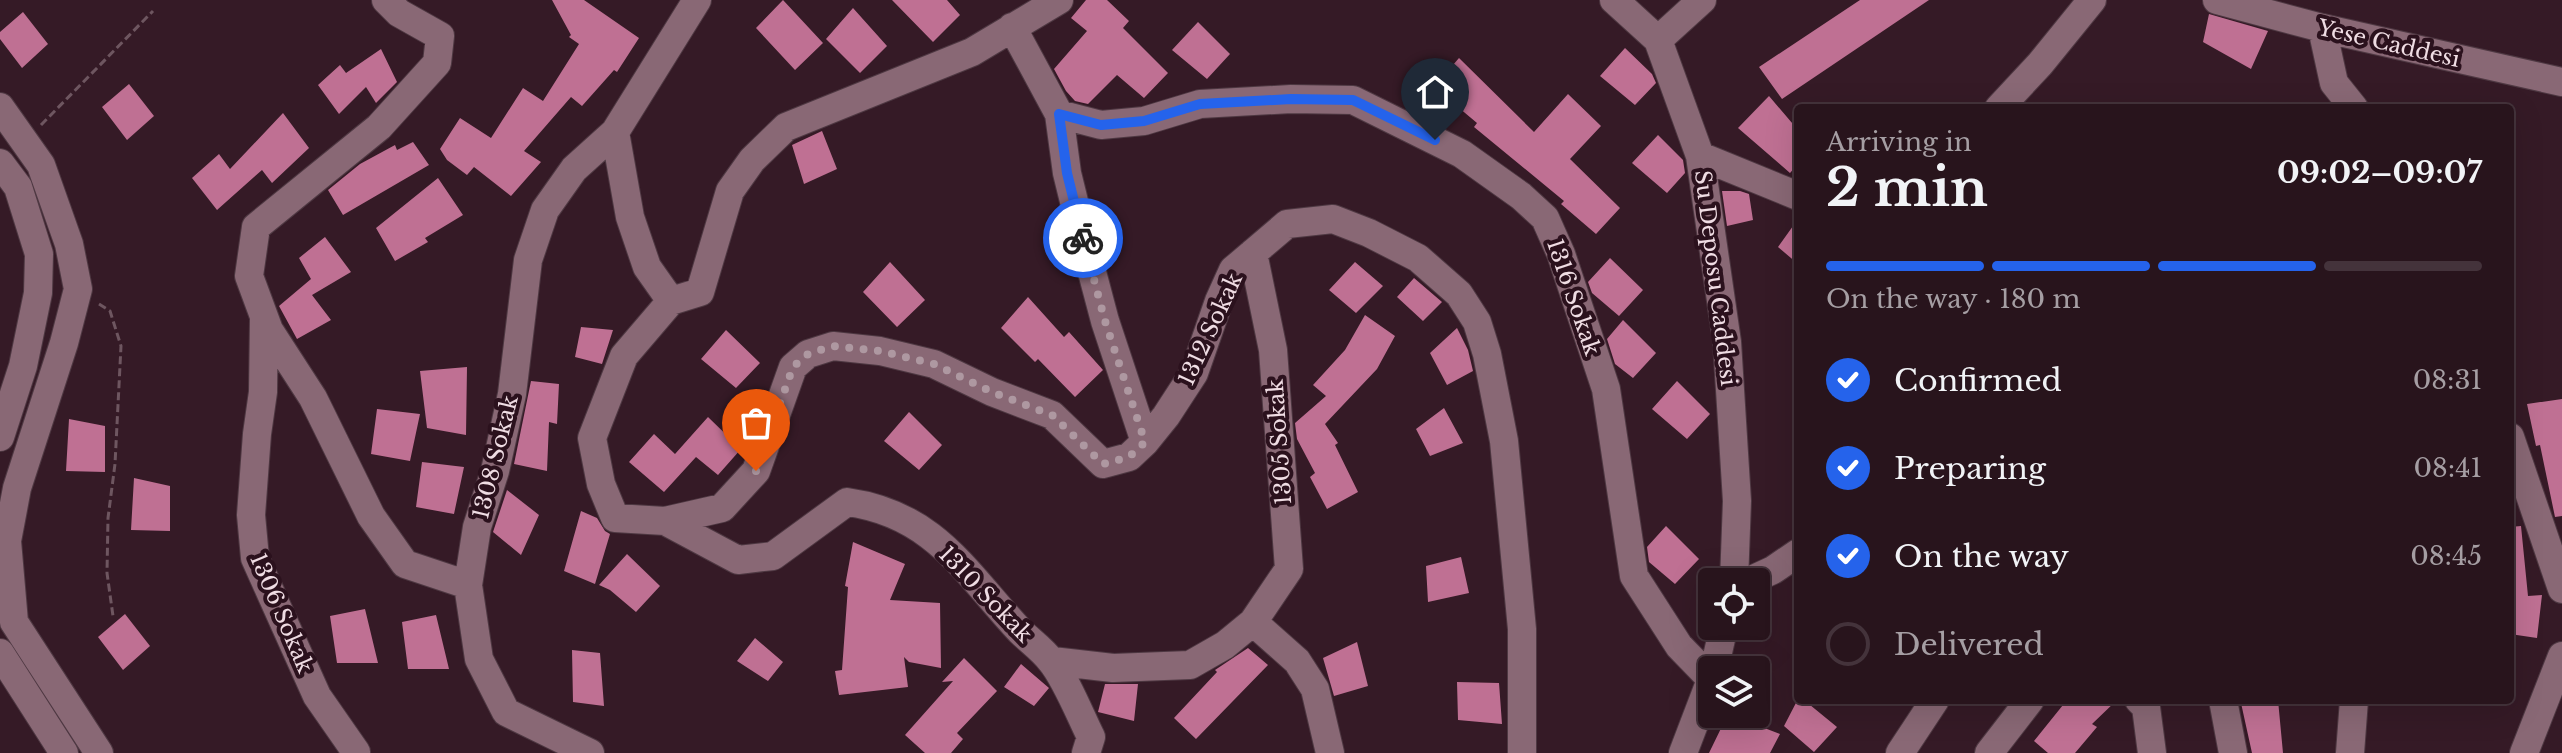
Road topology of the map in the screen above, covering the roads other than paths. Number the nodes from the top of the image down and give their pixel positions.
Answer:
1 (386, 0) edge
2 (697, 0) edge
3 (1059, 0) edge
4 (1614, 0) edge
5 (1702, 0) edge
6 (2092, 0) edge
7 (2217, 0) edge
8 (1012, 27) junction
9 (2322, 28) junction
10 (1658, 40) junction
11 (2562, 82) edge
12 (2003, 104) edge
13 (2351, 104) edge
14 (0, 107) edge
15 (1059, 114) junction
16 (615, 132) junction
17 (1700, 156) junction
18 (0, 163) edge
19 (1794, 194) edge
20 (1253, 253) junction
21 (671, 301) junction
22 (264, 317) junction
23 (0, 437) edge
24 (1145, 442) junction
25 (2514, 449) edge
26 (665, 521) junction
27 (1794, 556) edge
28 (1735, 568) edge
29 (1770, 571) edge
30 (468, 585) junction
31 (2562, 589) edge
32 (1253, 622) junction
33 (0, 653) edge
34 (2562, 656) edge
35 (1052, 661) junction
36 (1698, 664) edge
37 (1932, 704) edge
38 (2027, 704) edge
39 (2143, 704) edge
40 (2224, 704) edge
41 (2354, 704) edge
42 (1698, 714) edge
43 (356, 752) edge
44 (64, 753) edge
45 (99, 753) edge
46 (590, 753) edge
47 (1086, 753) edge
48 (1330, 753) edge
49 (1522, 753) edge
50 (1683, 753) edge
51 (1900, 753) edge
52 (1989, 753) edge
53 (2152, 753) edge
54 (2233, 753) edge
55 (2350, 753) edge
56 (2524, 753) edge

1 - 22 street, 1306 Sokak
2 - 16 street, 1308 Sokak
3 - 8 street
4 - 10 street, Su Deposu Caddesi
5 - 10 street
6 - 12 street
7 - 9 street, Yese Caddesi
8 - 15 street
8 - 21 street
9 - 11 street, Yese Caddesi
9 - 13 street
10 - 17 street, Su Deposu Caddesi
14 - 45 street
15 - 24 street
15 - 36 street, 1316 Sokak
16 - 21 street
16 - 30 street, 1308 Sokak
17 - 19 street
17 - 28 street, Su Deposu Caddesi
18 - 23 street
20 - 24 street, 1312 Sokak
20 - 32 street, 1305 Sokak
20 - 49 street, 1312 Sokak
21 - 26 street, 1310 Sokak
22 - 30 street, 1306 Sokak
22 - 43 street, 1306 Sokak
24 - 26 street, 1312 Sokak
25 - 31 street
26 - 35 street, 1310 Sokak
27 - 29 street
30 - 46 street, 1308 Sokak
32 - 35 street, 1305 Sokak
32 - 48 street
33 - 44 street
34 - 56 street
35 - 47 street, 1310 Sokak
37 - 51 street
38 - 52 street
39 - 53 street
40 - 54 street
41 - 55 street
42 - 50 street

